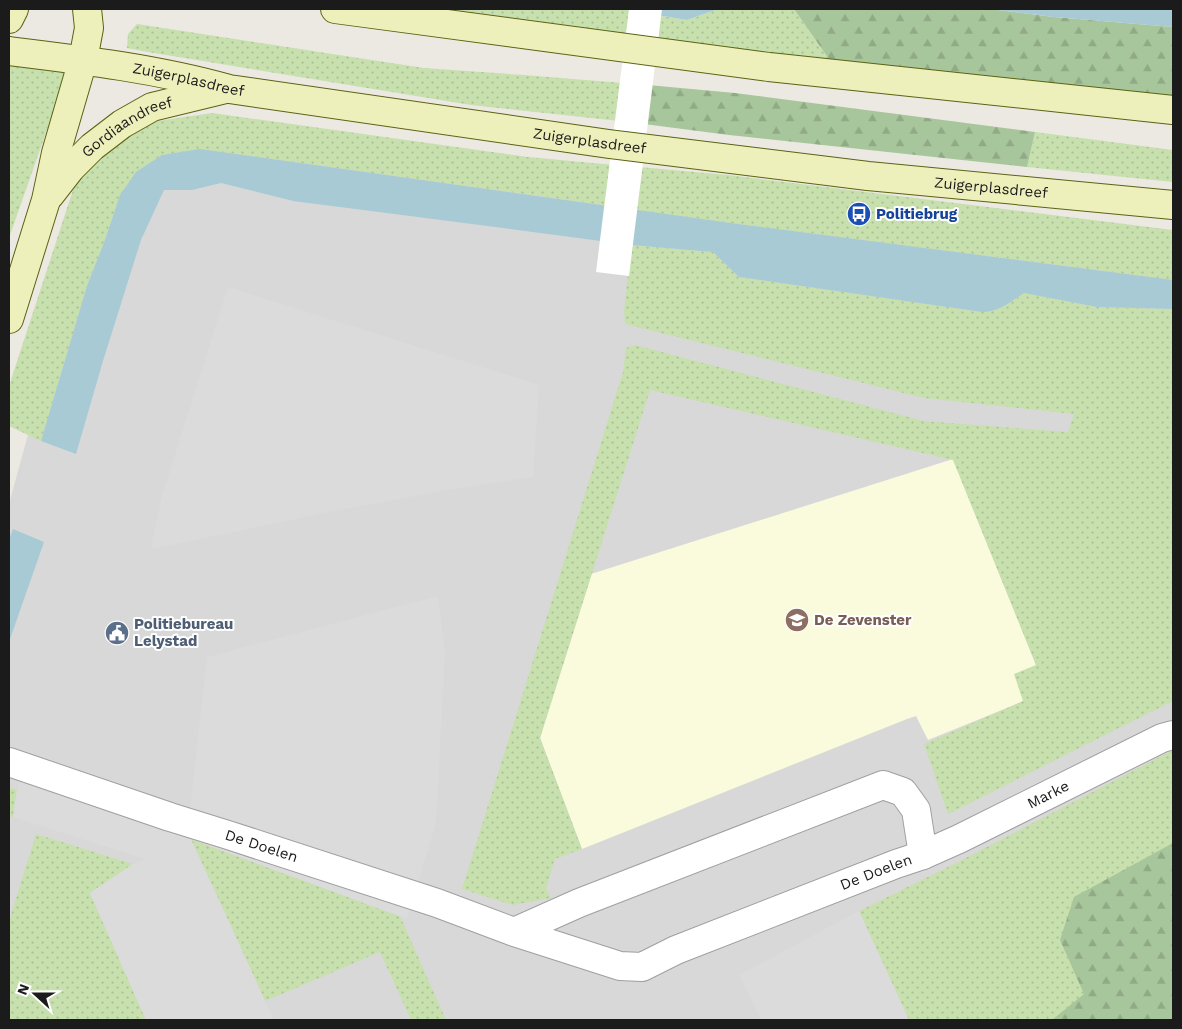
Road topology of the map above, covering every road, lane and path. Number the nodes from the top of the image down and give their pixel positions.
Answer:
1 (14, 9) edge
2 (87, 9) edge
3 (335, 9) edge
4 (9, 19) edge
5 (9, 51) edge
6 (83, 60) junction
7 (229, 89) junction
8 (1173, 110) edge
9 (46, 200) junction
10 (1173, 205) edge
11 (9, 319) edge
12 (1173, 735) edge
13 (9, 762) edge
14 (924, 854) junction
15 (514, 932) junction

1 - 4 main road
2 - 6 main road, Gordiaandreef
3 - 8 main road
5 - 6 main road, Zuigerplasdreef
6 - 7 main road, Zuigerplasdreef
6 - 9 main road, Gordiaandreef
7 - 9 main road, Gordiaandreef
7 - 10 main road, Zuigerplasdreef
9 - 11 main road, Gordiaandreef
12 - 14 street, Marke
13 - 15 street, De Doelen
14 - 15 street, De Doelen
14 - 15 street, De Doelen

